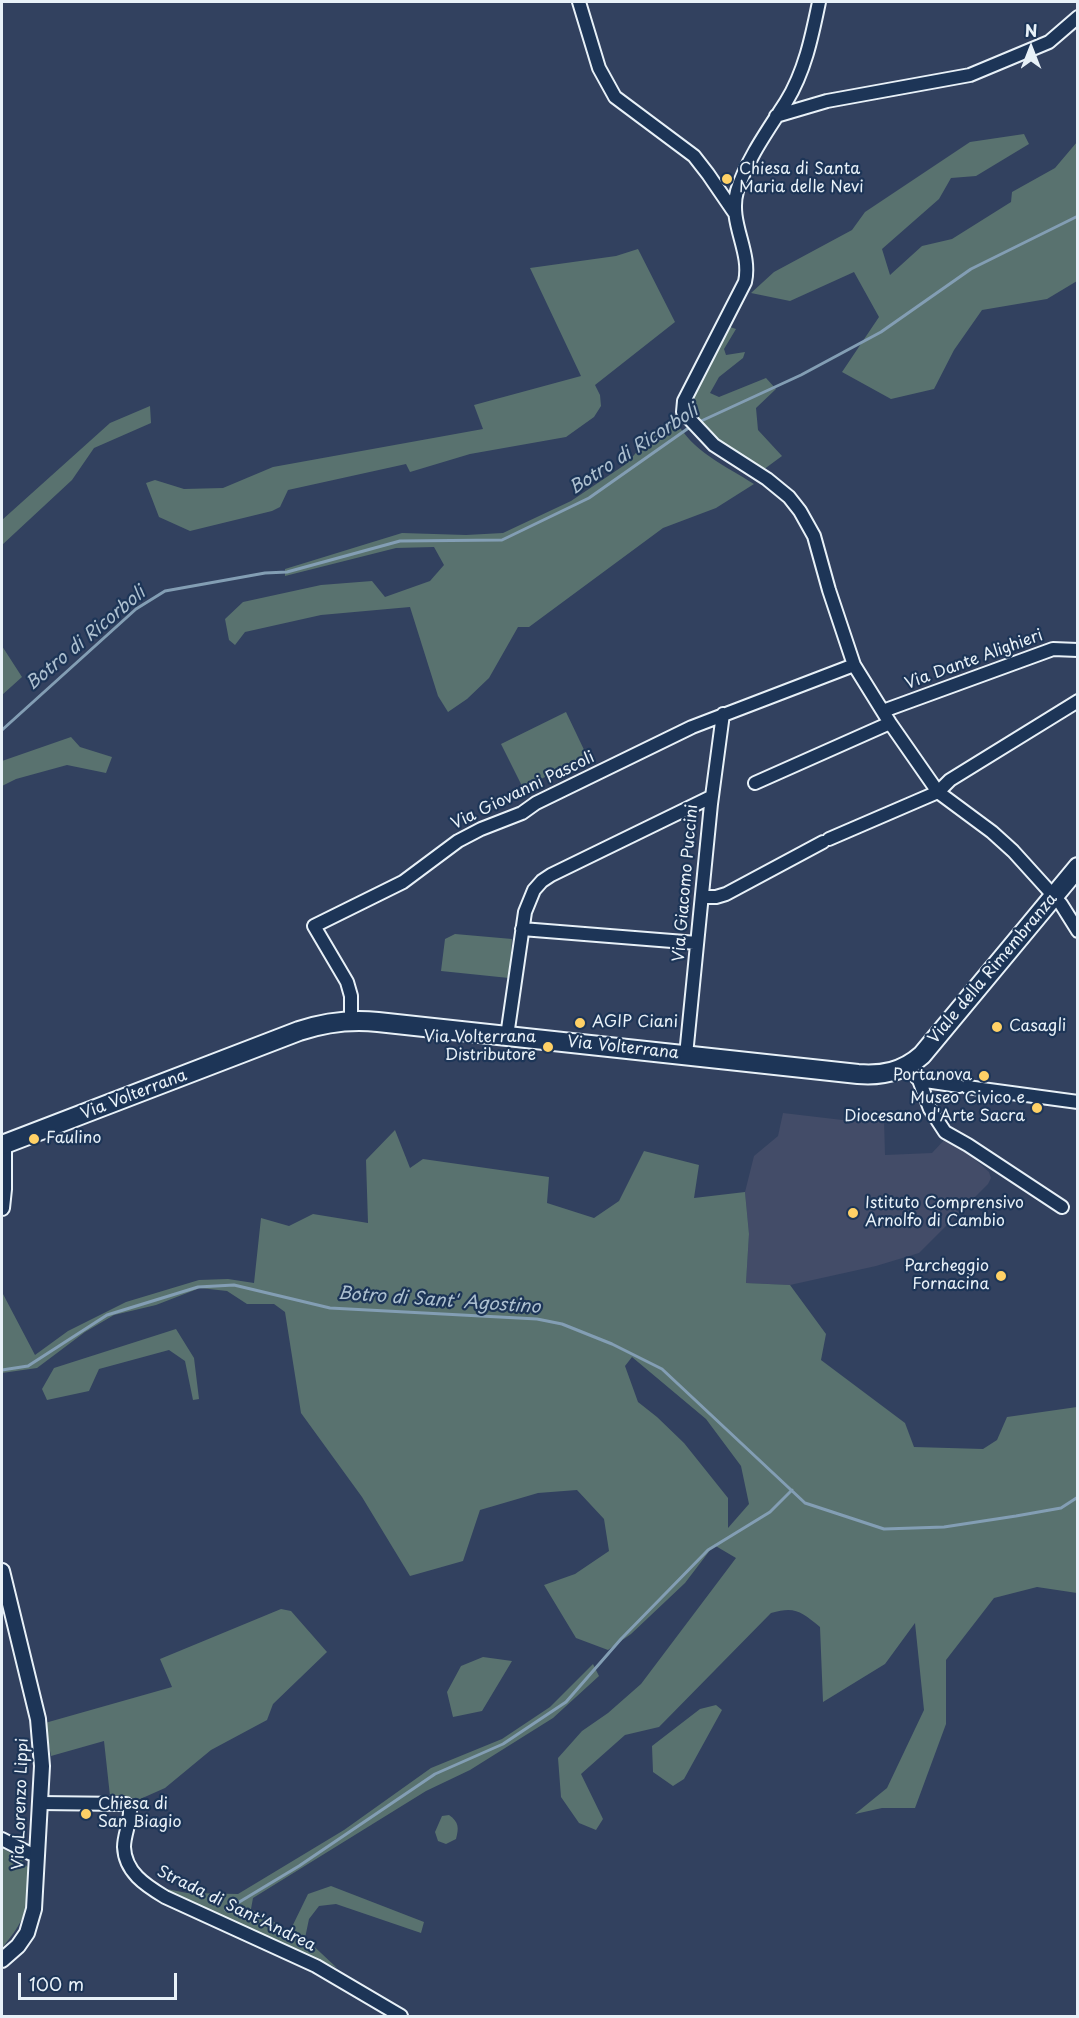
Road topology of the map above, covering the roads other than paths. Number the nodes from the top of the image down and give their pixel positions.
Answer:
1 (579, 2) edge
2 (819, 2) edge
3 (1077, 17) edge
4 (776, 116) junction
5 (734, 212) junction
6 (1077, 650) edge
7 (854, 665) junction
8 (1077, 701) edge
9 (883, 711) junction
10 (723, 714) junction
11 (890, 723) junction
12 (755, 783) dead end
13 (938, 792) junction
14 (711, 797) junction
15 (1077, 867) edge
16 (1053, 896) junction
17 (702, 897) junction
18 (522, 929) junction
19 (1077, 931) edge
20 (697, 943) junction
21 (351, 1020) junction
22 (507, 1036) junction
23 (686, 1055) junction
24 (906, 1066) junction
25 (924, 1081) junction
26 (1077, 1102) edge
27 (3, 1145) edge
28 (2, 1205) edge
29 (1062, 1207) dead end
30 (2, 1571) edge
31 (40, 1803) junction
32 (2, 1839) edge
33 (36, 1856) junction
34 (2, 1960) edge
35 (401, 2016) edge

1 - 5 street
2 - 4 street
3 - 4 street
4 - 5 street
5 - 7 street
6 - 9 street, Via Dante Alighieri
7 - 9 street
7 - 10 street, Via Giovanni Pascoli
8 - 13 street
9 - 11 street
10 - 14 street, Via Giacomo Puccini
10 - 21 street, Via Giovanni Pascoli
11 - 12 street
11 - 13 street
13 - 16 street
13 - 17 street
14 - 17 street, Via Giacomo Puccini
14 - 18 street
15 - 16 main road, Viale della Rimembranza
16 - 19 street
16 - 24 main road, Viale della Rimembranza
17 - 20 street, Via Giacomo Puccini
18 - 20 street
18 - 22 street
20 - 23 street, Via Giacomo Puccini
21 - 22 main road, Via Volterrana
21 - 27 main road, Via Volterrana
22 - 23 main road, Via Volterrana
23 - 24 main road, Via Volterrana
24 - 25 street
25 - 26 street
25 - 29 street
27 - 28 street
30 - 31 street, Via Lorenzo Lippi
31 - 33 street, Via Lorenzo Lippi
31 - 35 street, Strada di Sant'Andrea
32 - 33 street
33 - 34 street, Via Lorenzo Lippi

